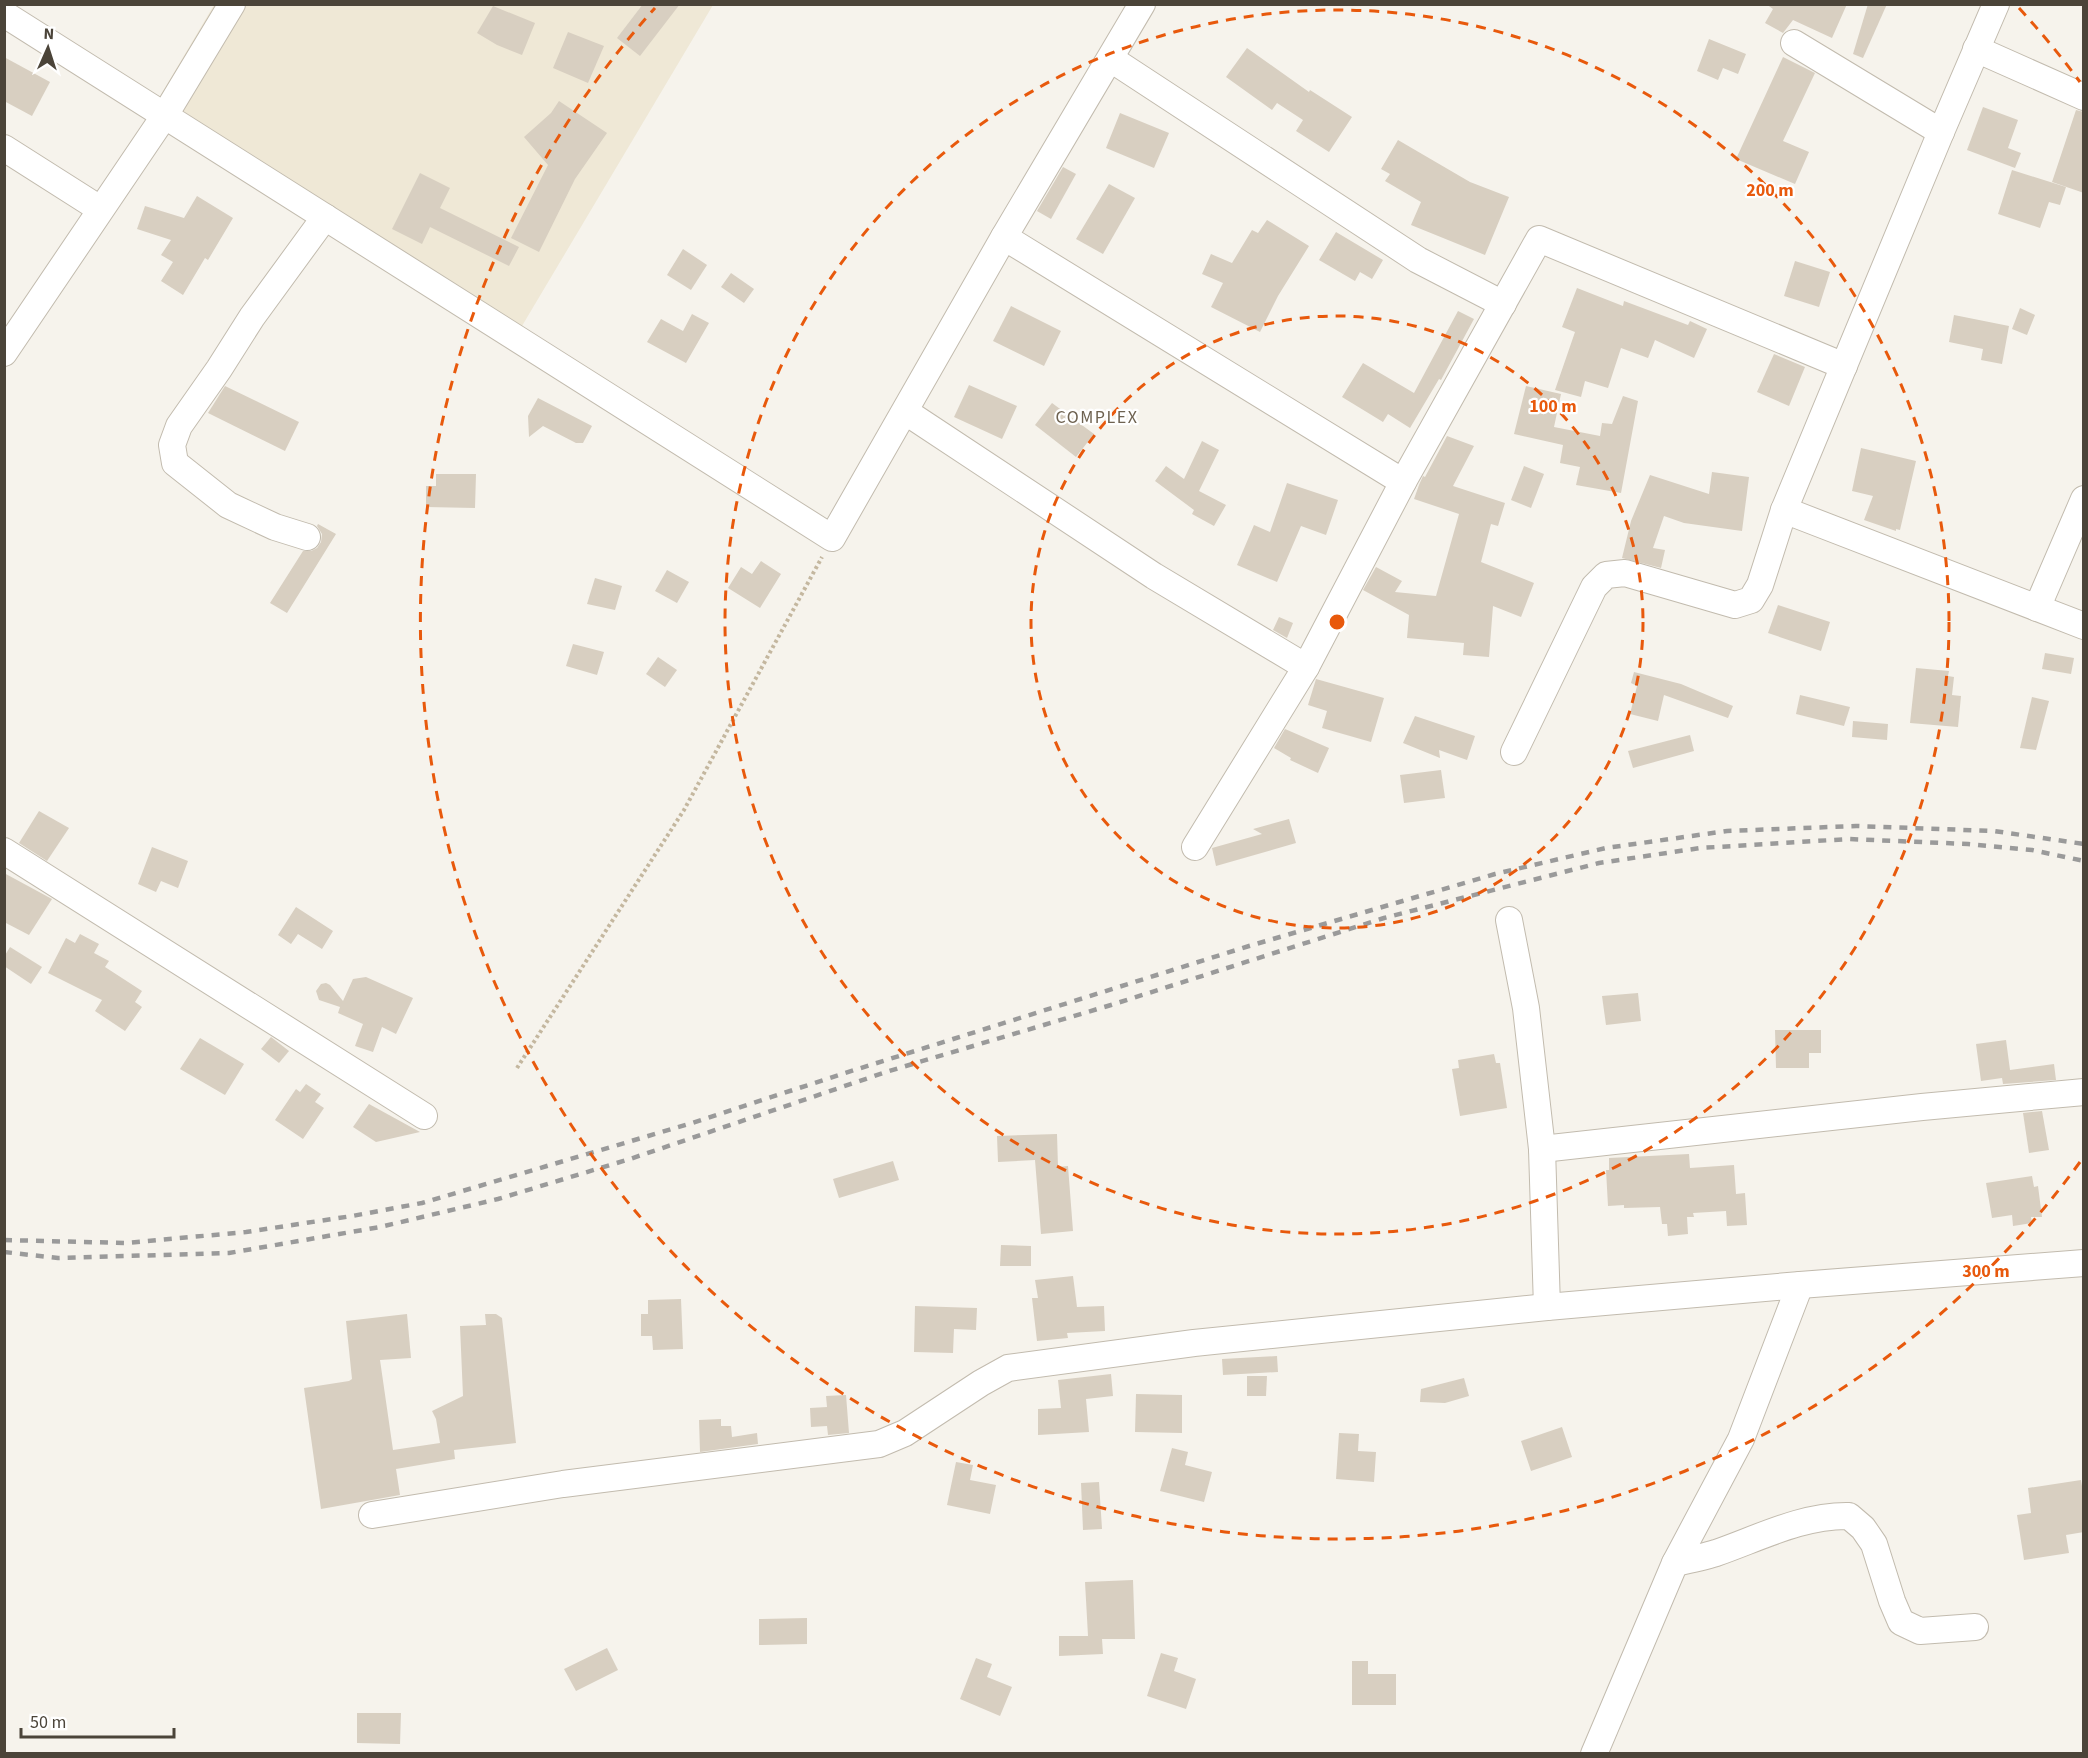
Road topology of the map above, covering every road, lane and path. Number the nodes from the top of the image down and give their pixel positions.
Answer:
1 (232, 4) edge
2 (1142, 4) edge
3 (1996, 4) edge
4 (4, 14) edge
5 (1794, 43) dead end
6 (1976, 49) junction
7 (1111, 59) junction
8 (2084, 97) edge
9 (165, 116) junction
10 (1941, 132) junction
11 (4, 148) edge
12 (100, 209) junction
13 (325, 218) junction
14 (1004, 237) junction
15 (1503, 304) junction
16 (4, 353) edge
17 (1844, 366) junction
18 (906, 412) junction
19 (1403, 482) junction
20 (2084, 499) edge
21 (1784, 510) junction
22 (307, 537) dead end
23 (832, 538) junction
24 (2037, 608) junction
25 (2084, 626) edge
26 (1306, 667) junction
27 (1514, 752) dead end
28 (1195, 847) dead end
29 (4, 850) edge
30 (1509, 920) dead end
31 (517, 1068) dead end
32 (2084, 1092) edge
33 (424, 1116) dead end
34 (1542, 1149) junction
35 (2084, 1263) edge
36 (1800, 1285) junction
37 (1547, 1307) junction
38 (372, 1515) dead end
39 (1675, 1563) junction
40 (1975, 1627) dead end
41 (1594, 1754) edge

1 - 9 street
2 - 7 street
3 - 6 street
4 - 9 street
5 - 10 street
6 - 8 street
6 - 10 street
7 - 14 street
7 - 15 street
9 - 12 street
9 - 13 street
10 - 17 street
11 - 12 street
12 - 16 street
13 - 22 street
13 - 23 street
14 - 18 street
14 - 19 street
15 - 17 street
15 - 19 street
17 - 21 street
18 - 23 street
18 - 26 street
19 - 26 street
20 - 24 street
21 - 24 street
21 - 27 street
23 - 31 path
24 - 25 street
26 - 28 street
29 - 33 street
30 - 34 street
32 - 34 street
34 - 37 street
35 - 36 street
36 - 37 street
36 - 39 street
37 - 38 street
39 - 40 street
39 - 41 street

